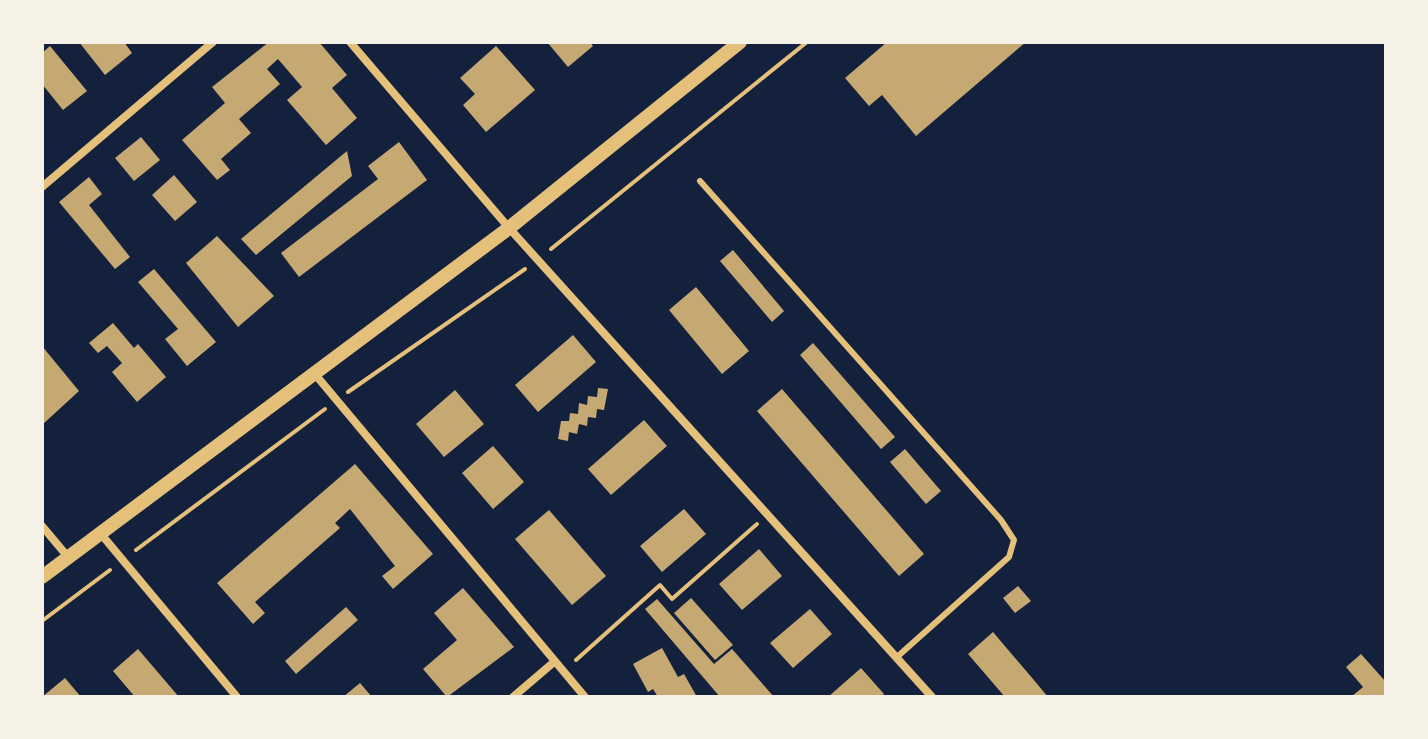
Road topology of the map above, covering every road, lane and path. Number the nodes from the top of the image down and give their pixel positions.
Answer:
1 (213, 42) edge
2 (350, 42) edge
3 (740, 42) edge
4 (807, 42) edge
5 (700, 181) dead end
6 (42, 187) edge
7 (509, 228) junction
8 (538, 260) junction
9 (314, 373) junction
10 (336, 400) junction
11 (768, 515) junction
12 (42, 526) edge
13 (101, 534) junction
14 (68, 557) junction
15 (122, 561) junction
16 (42, 577) edge
17 (42, 621) edge
18 (897, 657) junction
19 (554, 662) junction
20 (562, 672) junction
21 (237, 697) edge
22 (513, 697) edge
23 (585, 697) edge
24 (932, 697) edge

1 - 6 street
2 - 7 street
3 - 7 street
4 - 8 path
5 - 18 lane
7 - 8 street
7 - 9 street
8 - 10 path
8 - 11 street
9 - 10 street
9 - 13 street
10 - 15 path
10 - 19 street
11 - 18 street
11 - 20 path
12 - 14 street
13 - 14 street
13 - 15 street
14 - 16 street
15 - 17 path
15 - 21 street
18 - 24 street
19 - 20 street
19 - 22 street
20 - 23 street

